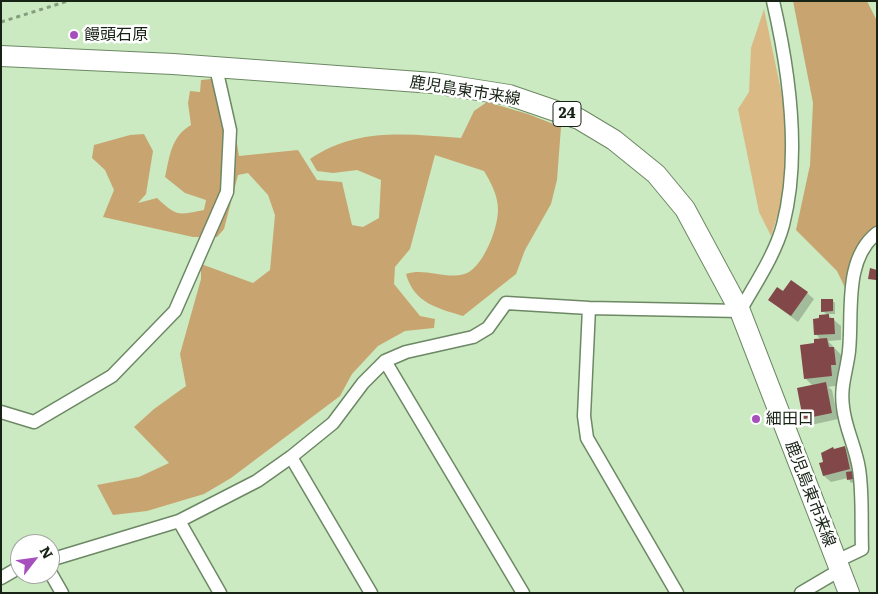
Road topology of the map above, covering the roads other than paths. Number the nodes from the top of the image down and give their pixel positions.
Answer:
1 (772, 1) edge
2 (1, 56) edge
3 (216, 68) junction
4 (877, 233) edge
5 (589, 308) junction
6 (740, 311) junction
7 (385, 361) junction
8 (1, 412) edge
9 (291, 457) junction
10 (179, 522) junction
11 (60, 557) edge
12 (838, 566) junction
13 (220, 593) edge
14 (371, 593) edge
15 (523, 593) edge
16 (677, 593) edge
17 (801, 593) edge
18 (849, 593) edge

1 - 6 street
2 - 3 main road, 鹿児島東市来線 / 24
3 - 6 main road, 鹿児島東市来線 / 24
3 - 8 street
4 - 12 street
5 - 6 street
5 - 7 street
5 - 16 street
6 - 12 main road, 鹿児島東市来線 / 24
7 - 9 street
7 - 15 street
9 - 10 street
9 - 14 street
10 - 11 street
10 - 13 street
12 - 17 street
12 - 18 main road, 鹿児島東市来線 / 24

